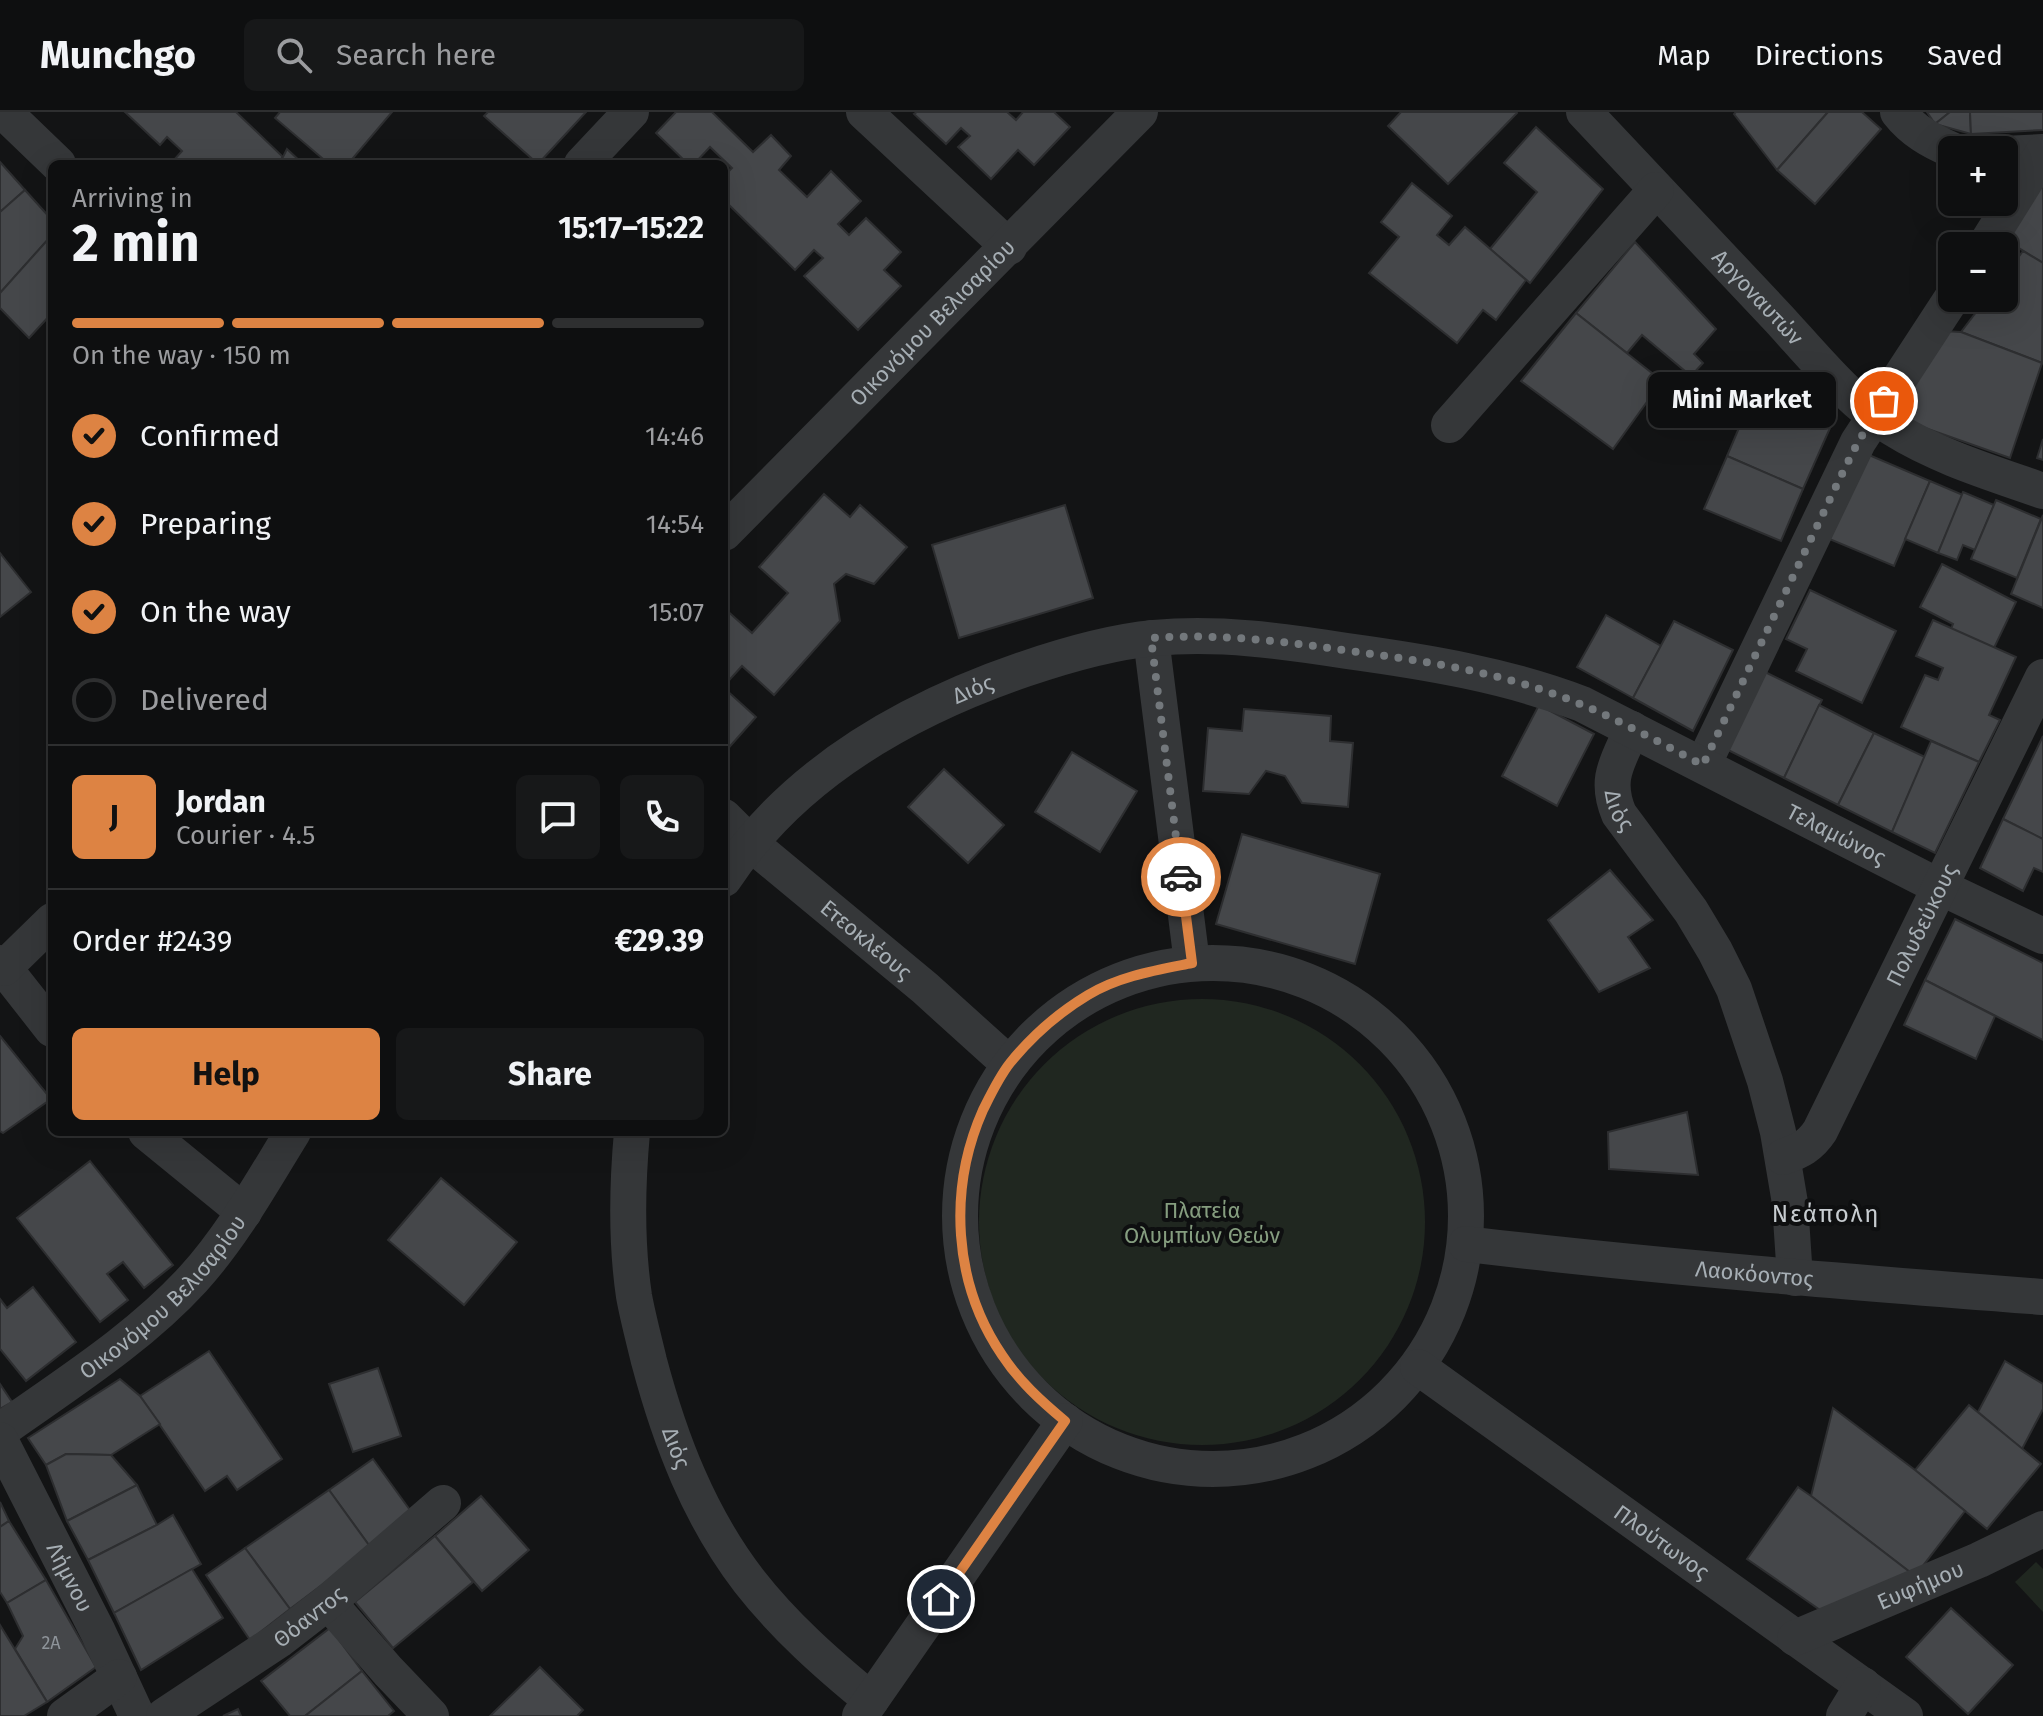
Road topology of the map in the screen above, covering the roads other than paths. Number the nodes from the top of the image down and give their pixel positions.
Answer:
1 (4, 112) edge
2 (631, 112) edge
3 (864, 112) edge
4 (1140, 112) edge
5 (1584, 112) edge
6 (1898, 112) edge
7 (1938, 144) edge
8 (2043, 152) edge
9 (2018, 153) edge
10 (54, 160) edge
11 (586, 160) edge
12 (1656, 190) junction
13 (1994, 232) edge
14 (1009, 247) junction
15 (1943, 312) edge
16 (1874, 416) junction
17 (1449, 425) dead end
18 (2043, 491) edge
19 (728, 529) edge
20 (1151, 638) junction
21 (2043, 677) edge
22 (1632, 729) junction
23 (1703, 765) junction
24 (728, 821) edge
25 (750, 843) junction
26 (728, 873) edge
27 (1940, 887) junction
28 (48, 926) edge
29 (2043, 936) edge
30 (1192, 963) junction
31 (5, 978) edge
32 (48, 1025) edge
33 (1009, 1064) junction
34 (151, 1136) edge
35 (291, 1136) edge
36 (632, 1136) edge
37 (1783, 1157) junction
38 (244, 1212) junction
39 (1466, 1244) junction
40 (1795, 1278) junction
41 (2043, 1297) edge
42 (1418, 1367) junction
43 (1065, 1421) junction
44 (0, 1431) edge
45 (0, 1440) edge
46 (443, 1503) dead end
47 (2043, 1529) edge
48 (328, 1602) junction
49 (1795, 1638) junction
50 (119, 1677) junction
51 (1863, 1685) junction
52 (865, 1708) edge
53 (65, 1716) edge
54 (137, 1716) edge
55 (164, 1716) edge
56 (431, 1716) edge
57 (1844, 1716) edge
58 (1905, 1716) edge

1 - 10 street
2 - 11 street
3 - 14 street
4 - 14 street, Οικονόμου Βελισαρίου
5 - 12 street, Αργοναυτών
6 - 7 street
8 - 9 street
8 - 13 street
12 - 16 street, Αργοναυτών
12 - 17 street
14 - 19 street, Οικονόμου Βελισαρίου
15 - 16 street
16 - 18 street, Αργοναυτών
16 - 23 street
20 - 22 street, Διός
20 - 25 street, Διός
20 - 30 street
21 - 27 street, Πολυδεύκους
22 - 23 street, Τελαμώνος
22 - 37 street, Διός
23 - 27 street, Τελαμώνος
24 - 25 street, Ετεοκλέους
25 - 26 street, Διός
25 - 33 street, Ετεοκλέους
27 - 29 street, Τελαμώνος
27 - 37 street, Πολυδεύκους
28 - 31 street
30 - 33 street
30 - 39 street
31 - 32 street
33 - 43 street
34 - 38 street
35 - 38 street, Οικονόμου Βελισαρίου
36 - 52 street, Διός
37 - 40 street, Διός
38 - 44 street, Οικονόμου Βελισαρίου
39 - 40 street, Λαοκόοντος
39 - 42 street
40 - 41 street, Λαοκόοντος
42 - 43 street
42 - 49 street, Πλούτωνος
43 - 52 street
45 - 50 street, Λήμνου
46 - 48 street, Θόαντος
47 - 49 street, Ευφήμου
48 - 55 street, Θόαντος
48 - 56 street
49 - 51 street, Πλούτωνος
50 - 53 street
50 - 54 street, Λήμνου
51 - 57 street
51 - 58 street, Πλούτωνος

